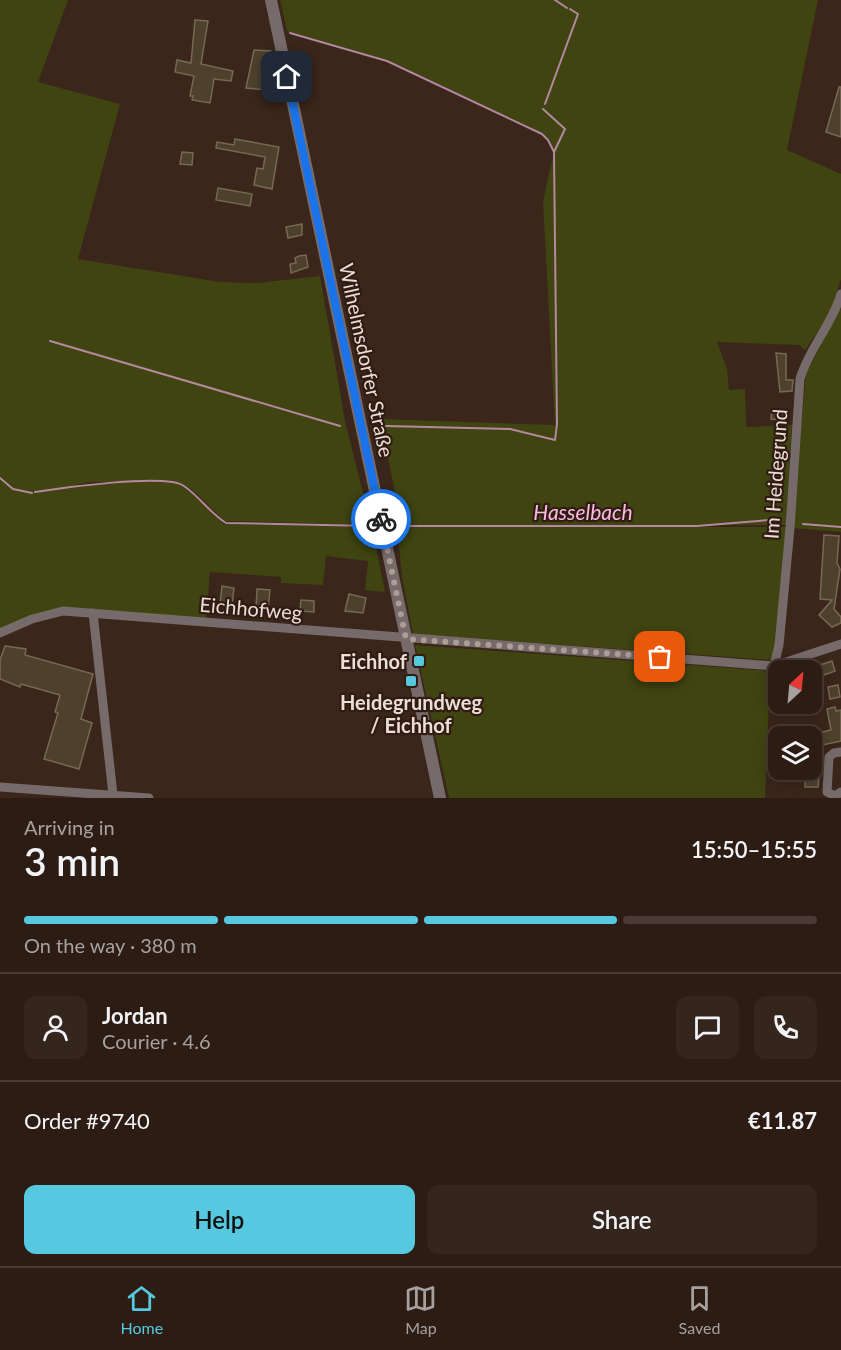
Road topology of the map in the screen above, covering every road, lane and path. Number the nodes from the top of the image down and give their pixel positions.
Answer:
1 (271, 0) edge
2 (841, 294) edge
3 (93, 613) junction
4 (0, 633) edge
5 (406, 639) junction
6 (841, 644) edge
7 (775, 660) edge
8 (792, 660) edge
9 (768, 666) edge
10 (841, 753) edge
11 (0, 786) edge
12 (841, 792) edge
13 (113, 795) junction
14 (149, 798) edge
15 (440, 798) edge

1 - 5 street, Wilhelmsdorfer Straße
2 - 7 street, Im Heidegrund
3 - 4 street, Eichhofweg
3 - 5 street, Eichhofweg
3 - 13 street
5 - 9 street, Eichhofweg
5 - 15 street, Wilhelmsdorfer Straße
6 - 8 street
10 - 12 street
11 - 13 street
13 - 14 street

